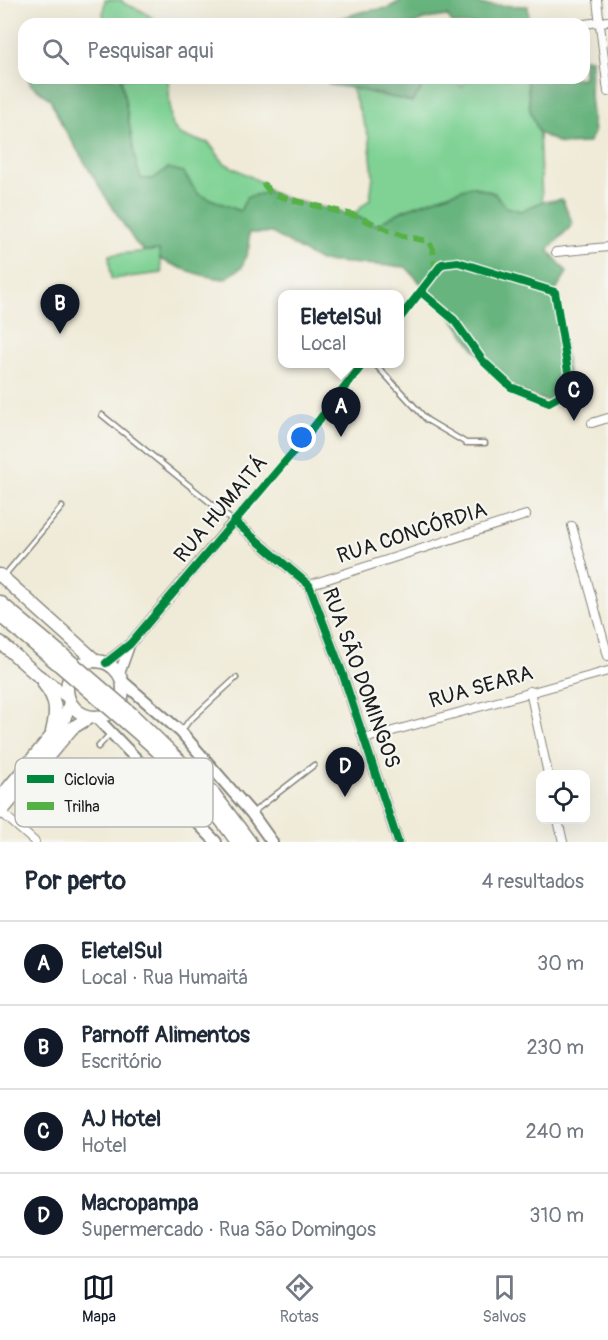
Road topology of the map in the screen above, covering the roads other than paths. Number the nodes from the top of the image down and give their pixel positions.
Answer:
1 (597, 0) edge
2 (604, 21) edge
3 (608, 92) edge
4 (608, 247) edge
5 (556, 252) dead end
6 (421, 292) junction
7 (404, 312) edge
8 (360, 368) edge
9 (380, 368) edge
10 (102, 415) dead end
11 (608, 418) edge
12 (592, 423) dead end
13 (485, 443) dead end
14 (62, 507) dead end
15 (526, 515) dead end
16 (234, 521) junction
17 (572, 526) dead end
18 (1, 575) edge
19 (309, 585) junction
20 (0, 602) edge
21 (0, 616) edge
22 (130, 644) junction
23 (2, 649) edge
24 (608, 656) edge
25 (63, 662) junction
26 (101, 662) junction
27 (608, 671) edge
28 (36, 674) junction
29 (120, 678) junction
30 (236, 678) dead end
31 (530, 691) junction
32 (69, 700) junction
33 (93, 717) junction
34 (129, 718) junction
35 (111, 732) junction
36 (181, 732) junction
37 (51, 735) junction
38 (364, 740) junction
39 (98, 747) dead end
40 (32, 758) edge
41 (47, 758) edge
42 (136, 758) edge
43 (166, 758) edge
44 (174, 758) edge
45 (204, 758) edge
46 (314, 765) dead end
47 (213, 769) edge
48 (547, 770) edge
49 (15, 779) edge
50 (213, 793) edge
51 (15, 796) edge
52 (0, 798) edge
53 (213, 809) edge
54 (1, 813) edge
55 (252, 814) junction
56 (559, 824) edge
57 (15, 825) edge
58 (17, 827) edge
59 (202, 827) edge
60 (35, 842) edge
61 (216, 842) edge
62 (237, 842) edge
63 (250, 842) edge
64 (272, 842) edge
65 (398, 842) edge
66 (563, 842) edge

1 - 2 street
2 - 3 street
4 - 5 street
6 - 6 street
6 - 7 street
8 - 16 street, RUA HUMAITÁ
9 - 13 lane
10 - 16 lane, RUA SÃO DOMINGOS
11 - 12 street
14 - 18 lane
15 - 19 street, RUA CONCÓRDIA
16 - 19 street, RUA SÃO DOMINGOS
16 - 22 street, RUA HUMAITÁ
17 - 24 street
18 - 26 main road
19 - 38 street, RUA SÃO DOMINGOS
20 - 25 main road
21 - 25 main road
22 - 26 street, RUA HUMAITÁ
22 - 29 street, RUA HUMAITÁ
23 - 28 main road
25 - 34 main road, bridge
26 - 29 main road
26 - 32 main road
27 - 31 street, RUA SEARA
28 - 32 main road
28 - 37 main road
29 - 33 main road
29 - 36 main road
30 - 36 lane
31 - 38 street, RUA SEARA
31 - 48 street
32 - 33 main road
32 - 37 main road
33 - 35 main road
33 - 41 main road
34 - 43 main road
34 - 44 main road
35 - 39 lane
35 - 42 main road
36 - 45 main road
37 - 40 main road
38 - 65 street, RUA SÃO DOMINGOS
46 - 55 lane
47 - 55 main road
49 - 52 main road
50 - 63 main road
51 - 54 main road
53 - 62 main road
54 - 57 street
55 - 64 main road
56 - 66 street
58 - 60 street
59 - 61 main road

